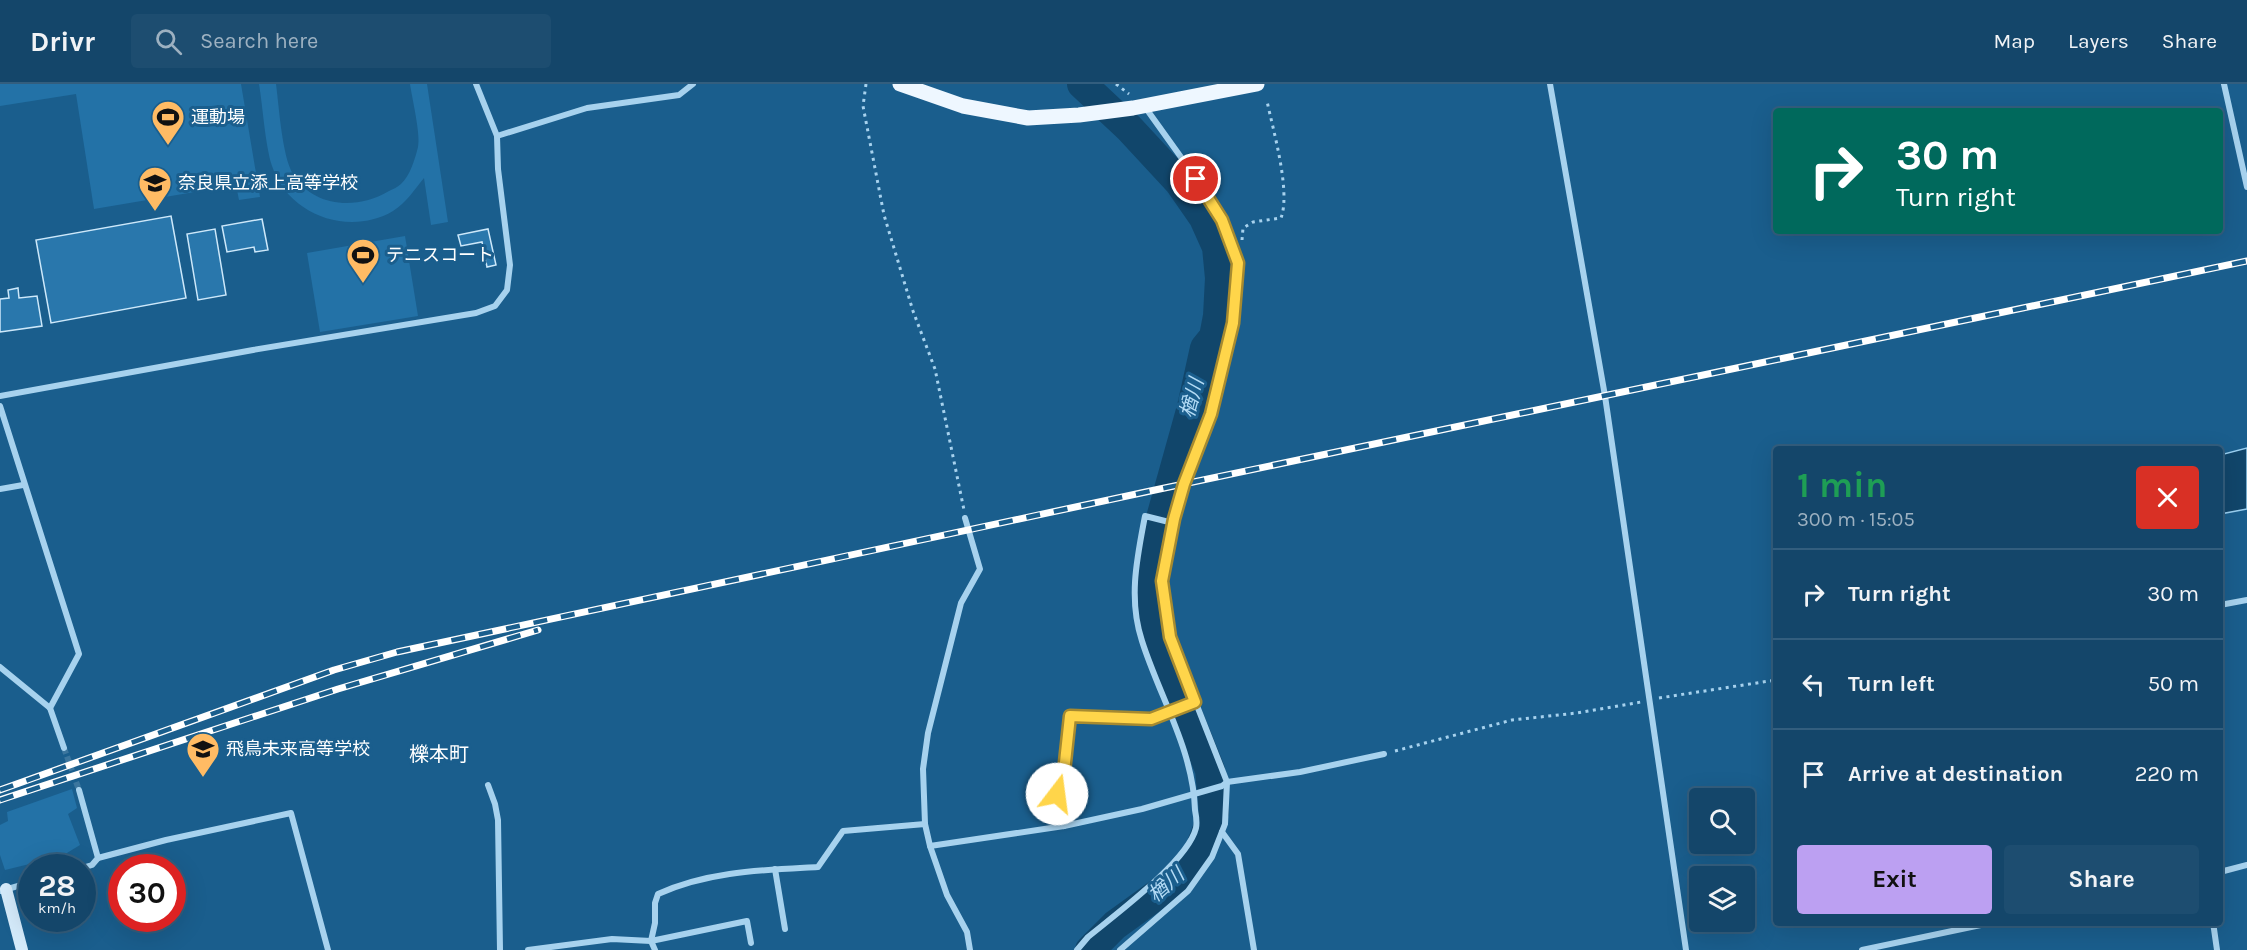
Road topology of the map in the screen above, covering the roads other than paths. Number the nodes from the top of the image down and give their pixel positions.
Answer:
1 (476, 84) edge
2 (693, 84) edge
3 (900, 84) edge
4 (1257, 84) edge
5 (1550, 84) edge
6 (2224, 84) edge
7 (1138, 107) junction
8 (497, 136) junction
9 (2247, 187) edge
10 (0, 396) edge
11 (0, 406) edge
12 (23, 485) junction
13 (0, 489) edge
14 (965, 518) road end
15 (1173, 523) junction
16 (2247, 600) edge
17 (2223, 604) edge
18 (0, 668) edge
19 (1195, 702) junction
20 (50, 708) junction
21 (1170, 712) junction
22 (64, 748) tunnel mouth
23 (1384, 754) road end
24 (1225, 784) junction
25 (488, 786) dead end
26 (79, 790) tunnel mouth
27 (1195, 794) junction
28 (925, 824) junction
29 (1064, 826) junction
30 (1222, 832) junction
31 (930, 846) junction
32 (98, 858) junction
33 (96, 861) edge
34 (2247, 865) edge
35 (775, 869) junction
36 (2223, 871) edge
37 (18, 886) edge
38 (3, 890) edge
39 (1979, 926) edge
40 (2214, 926) edge
41 (785, 929) dead end
42 (651, 941) junction
43 (752, 943) dead end
44 (22, 950) edge
45 (328, 950) edge
46 (500, 950) edge
47 (528, 950) edge
48 (655, 950) edge
49 (970, 950) edge
50 (1077, 950) edge
51 (1120, 950) edge
52 (1254, 950) edge
53 (1686, 950) edge
54 (1862, 950) edge
55 (2217, 950) edge

1 - 8 street
2 - 8 street
3 - 7 main road
4 - 7 main road
5 - 53 street
6 - 9 street
7 - 15 street
8 - 10 street
11 - 12 street
12 - 13 street
12 - 20 street
14 - 28 street
15 - 19 street
15 - 21 street
16 - 17 street
18 - 20 street
19 - 21 street
19 - 24 street
20 - 22 street
21 - 27 street
21 - 29 street
23 - 24 street
24 - 27 street
24 - 30 street
25 - 46 street
26 - 32 street
27 - 29 street
27 - 50 street
28 - 31 street
28 - 35 street
29 - 31 street
30 - 51 street
30 - 52 street
31 - 49 street
32 - 33 street
32 - 45 street
34 - 36 street
35 - 41 street
35 - 42 street
37 - 38 street
38 - 44 main road
39 - 54 street
40 - 55 street
42 - 43 street
42 - 47 street
42 - 48 street

